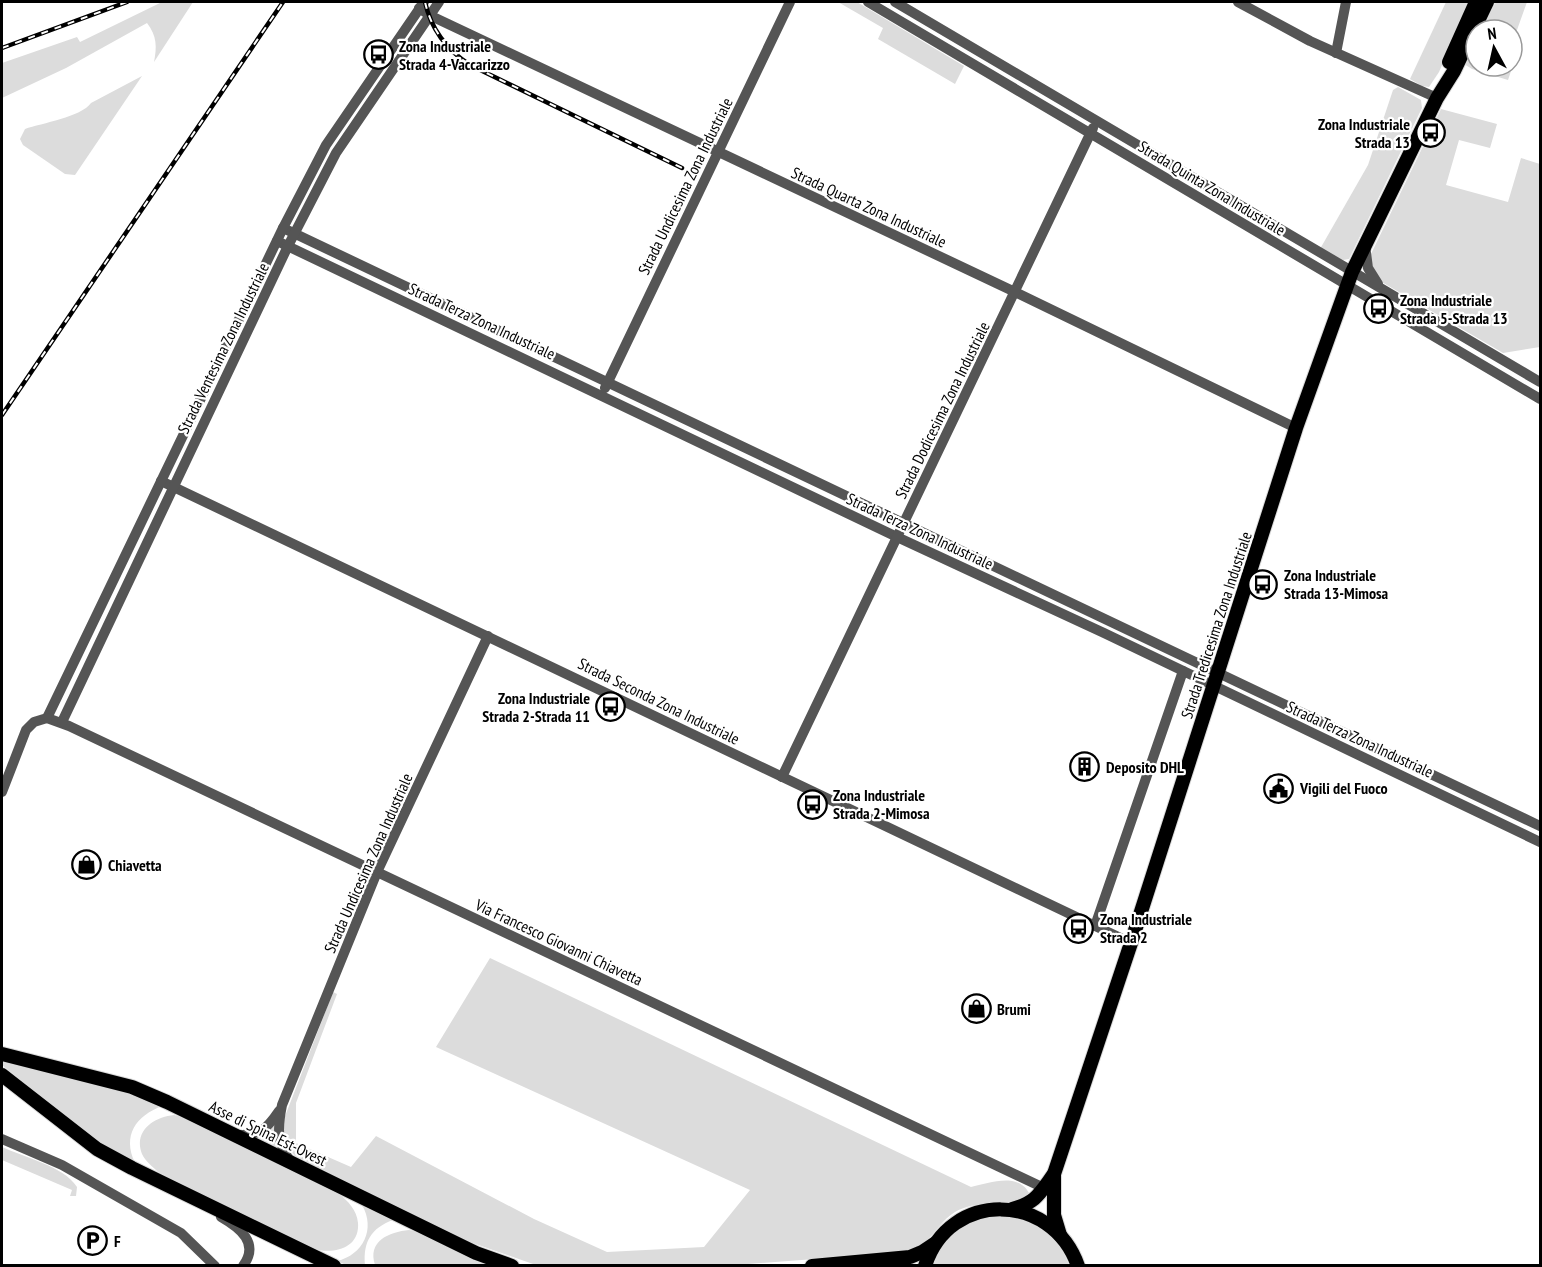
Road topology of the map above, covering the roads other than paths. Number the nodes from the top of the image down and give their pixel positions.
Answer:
1 (439, 2) edge
2 (790, 2) edge
3 (868, 2) edge
4 (895, 2) edge
5 (1238, 2) edge
6 (1346, 2) edge
7 (1484, 3) edge
8 (422, 5) edge
9 (429, 15) junction
10 (1336, 53) junction
11 (364, 90) junction
12 (1051, 93) junction
13 (375, 97) junction
14 (1437, 98) junction
15 (1044, 105) junction
16 (1097, 120) junction
17 (1091, 133) junction
18 (718, 153) junction
19 (283, 228) junction
20 (294, 234) junction
21 (277, 241) junction
22 (1365, 244) junction
23 (288, 246) junction
24 (329, 251) junction
25 (323, 262) junction
26 (1349, 279) junction
27 (397, 283) junction
28 (1382, 288) junction
29 (1015, 292) junction
30 (392, 295) junction
31 (251, 296) junction
32 (262, 301) junction
33 (225, 348) junction
34 (237, 354) junction
35 (568, 364) junction
36 (562, 376) junction
37 (1540, 382) edge
38 (608, 383) junction
39 (602, 395) junction
40 (1540, 399) edge
41 (1296, 428) junction
42 (771, 461) junction
43 (764, 473) junction
44 (161, 481) junction
45 (173, 487) junction
46 (903, 524) junction
47 (897, 537) junction
48 (1111, 621) junction
49 (1104, 633) junction
50 (488, 636) junction
51 (1184, 671) junction
52 (1216, 680) junction
53 (47, 718) junction
54 (62, 722) junction
55 (782, 777) junction
56 (2, 792) edge
57 (1504, 809) junction
58 (1498, 821) junction
59 (1540, 826) edge
60 (1540, 842) edge
61 (377, 872) junction
62 (1095, 926) junction
63 (1131, 943) junction
64 (2, 1054) edge
65 (2, 1075) edge
66 (282, 1105) junction
67 (233, 1135) junction
68 (2, 1139) edge
69 (291, 1163) junction
70 (1054, 1174) junction
71 (162, 1182) junction
72 (1044, 1188) junction
73 (1010, 1210) junction
74 (1060, 1234) junction
75 (934, 1245) junction
76 (215, 1266) edge
77 (243, 1266) edge
78 (334, 1266) edge
79 (512, 1266) edge
80 (812, 1266) edge
81 (925, 1266) edge
82 (1078, 1266) edge

1 - 9 street, Strada Ventesima Zona Industriale
2 - 18 street, Strada Undicesima Zona Industriale
3 - 15 street, Strada Quinta Zona Industriale
4 - 12 street, Strada Quinta Zona Industriale
5 - 10 street
6 - 10 street
7 - 14 main road, Strada Tredicesima Zona Industriale
8 - 9 street, Strada Quarta Zona Industriale
8 - 11 street, Strada Ventesima Zona Industriale
9 - 13 street, Strada Ventesima Zona Industriale
9 - 18 street, Strada Quarta Zona Industriale
10 - 14 street
11 - 13 street
11 - 19 street, Strada Ventesima Zona Industriale
12 - 15 street
12 - 16 street, Strada Quinta Zona Industriale
13 - 20 street, Strada Ventesima Zona Industriale
14 - 22 main road, Strada Tredicesima Zona Industriale
15 - 17 street, Strada Quinta Zona Industriale
16 - 17 street, Strada Dodicesima Zona Industriale
16 - 26 street, Strada Quinta Zona Industriale
17 - 26 street, Strada Quinta Zona Industriale
17 - 29 street, Strada Dodicesima Zona Industriale
18 - 29 street, Strada Quarta Zona Industriale
18 - 38 street, Strada Undicesima Zona Industriale
19 - 20 street, Strada Terza Zona Industriale
19 - 21 street, Strada Ventesima Zona Industriale
20 - 23 street, Strada Ventesima Zona Industriale
20 - 24 street, Strada Terza Zona Industriale
21 - 23 street, Strada Terza Zona Industriale
21 - 31 street, Strada Ventesima Zona Industriale
22 - 26 main road, Strada Tredicesima Zona Industriale
22 - 28 street
23 - 25 street, Strada Terza Zona Industriale
23 - 32 street, Strada Ventesima Zona Industriale
24 - 25 street
24 - 27 street, Strada Terza Zona Industriale
25 - 30 street, Strada Terza Zona Industriale
26 - 28 street, Strada Quinta Zona Industriale
26 - 40 street, Strada Quinta Zona Industriale
26 - 41 main road, Strada Tredicesima Zona Industriale
27 - 30 street
27 - 35 street, Strada Terza Zona Industriale
28 - 37 street, Strada Quinta Zona Industriale
29 - 41 street, Strada Quarta Zona Industriale
29 - 46 street, Strada Dodicesima Zona Industriale
30 - 36 street, Strada Terza Zona Industriale
31 - 32 street
31 - 33 street, Strada Ventesima Zona Industriale
32 - 34 street, Strada Ventesima Zona Industriale
33 - 34 street
33 - 44 street, Strada Ventesima Zona Industriale
34 - 45 street, Strada Ventesima Zona Industriale
35 - 36 street
35 - 38 street, Strada Terza Zona Industriale
36 - 39 street, Strada Terza Zona Industriale
38 - 39 street, Strada Undicesima Zona Industriale
38 - 42 street, Strada Terza Zona Industriale
39 - 43 street, Strada Terza Zona Industriale
41 - 52 main road, Strada Tredicesima Zona Industriale
42 - 43 street
42 - 46 street, Strada Terza Zona Industriale
43 - 47 street, Strada Terza Zona Industriale
44 - 45 street, Strada Seconda Zona Industriale
44 - 53 street, Strada Ventesima Zona Industriale
45 - 50 street, Strada Seconda Zona Industriale
45 - 54 street, Strada Ventesima Zona Industriale
46 - 47 street, Strada Dodicesima Zona Industriale
46 - 48 street, Strada Terza Zona Industriale
47 - 49 street, Strada Terza Zona Industriale
47 - 55 street, Strada Dodicesima Zona Industriale
48 - 49 street
48 - 52 street, Strada Terza Zona Industriale
49 - 51 street, Strada Terza Zona Industriale
50 - 55 street, Strada Seconda Zona Industriale
50 - 61 street, Strada Undicesima Zona Industriale
51 - 52 street, Strada Terza Zona Industriale
51 - 62 street
52 - 57 street, Strada Terza Zona Industriale
52 - 58 street, Strada Terza Zona Industriale
52 - 63 main road, Strada Tredicesima Zona Industriale
53 - 54 street, Via Francesco Giovanni Chiavetta
53 - 56 street
54 - 61 street, Via Francesco Giovanni Chiavetta
55 - 62 street, Strada Seconda Zona Industriale
57 - 58 street
57 - 59 street, Strada Terza Zona Industriale
58 - 60 street, Strada Terza Zona Industriale
61 - 66 street, Strada Undicesima Zona Industriale
61 - 72 street, Via Francesco Giovanni Chiavetta
62 - 63 street, Strada Seconda Zona Industriale
63 - 70 main road, Strada Tredicesima Zona Industriale
64 - 67 main road, Asse di Spina Est-Ovest
65 - 71 main road
66 - 67 street
66 - 69 street
67 - 69 main road, Asse di Spina Est-Ovest
68 - 76 street
69 - 79 main road, Asse di Spina Est-Ovest
70 - 72 main road
70 - 74 main road
71 - 77 street
71 - 78 main road
72 - 73 main road
73 - 74 main road
73 - 75 main road
74 - 82 main road
75 - 80 main road
75 - 81 main road

